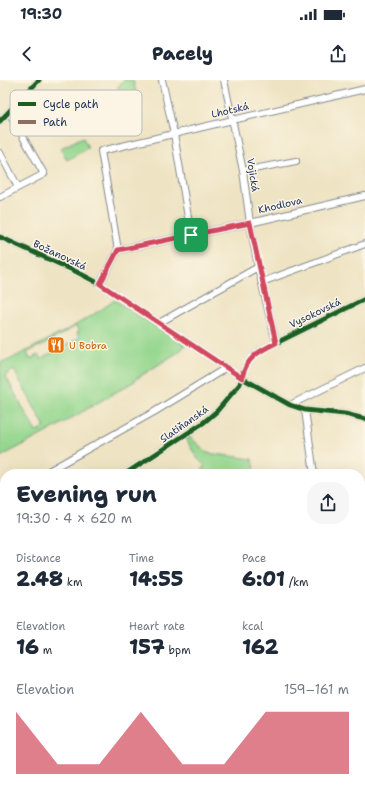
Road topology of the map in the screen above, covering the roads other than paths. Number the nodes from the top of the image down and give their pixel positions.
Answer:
1 (38, 80) edge
2 (162, 80) edge
3 (224, 80) edge
4 (365, 89) edge
5 (29, 90) edge
6 (9, 112) edge
7 (233, 120) junction
8 (0, 121) edge
9 (174, 134) junction
10 (23, 136) edge
11 (0, 153) edge
12 (296, 161) dead end
13 (243, 171) junction
14 (18, 187) junction
15 (365, 196) edge
16 (0, 197) edge
17 (250, 223) junction
18 (191, 235) junction
19 (0, 237) edge
20 (365, 244) edge
21 (118, 250) junction
22 (258, 267) junction
23 (262, 282) junction
24 (100, 284) junction
25 (365, 299) edge
26 (159, 323) junction
27 (276, 343) junction
28 (226, 367) junction
29 (365, 368) edge
30 (242, 378) junction
31 (290, 405) junction
32 (305, 410) junction
33 (365, 419) edge
34 (52, 469) edge
35 (133, 469) edge
36 (313, 469) edge

1 - 5 street
2 - 9 street
3 - 7 street, Vojická
4 - 7 street, Lhotská
6 - 8 street
7 - 9 street, Lhotská
7 - 13 street, Vojická
9 - 18 street
9 - 21 street, Lhotská
10 - 14 street
11 - 14 street
12 - 13 street
13 - 17 street, Vojická
14 - 16 street
15 - 17 street, Khodlova
17 - 18 street, Khodlova
17 - 22 street, Vojická
18 - 21 street, Khodlova
19 - 24 street, Božanovská
20 - 23 street
21 - 24 street
22 - 23 street, Vojická
22 - 26 street
23 - 27 street, Vojická
24 - 26 street, Božanovská
25 - 27 street, Vysokovská
26 - 28 street, Božanovská
27 - 30 street, Vysokovská
28 - 30 street, Božanovská
28 - 34 street
29 - 31 street
30 - 31 street, Božanovská
30 - 35 street, Slatiňanská
31 - 32 street, Božanovská
32 - 33 street, Božanovská
32 - 36 street

